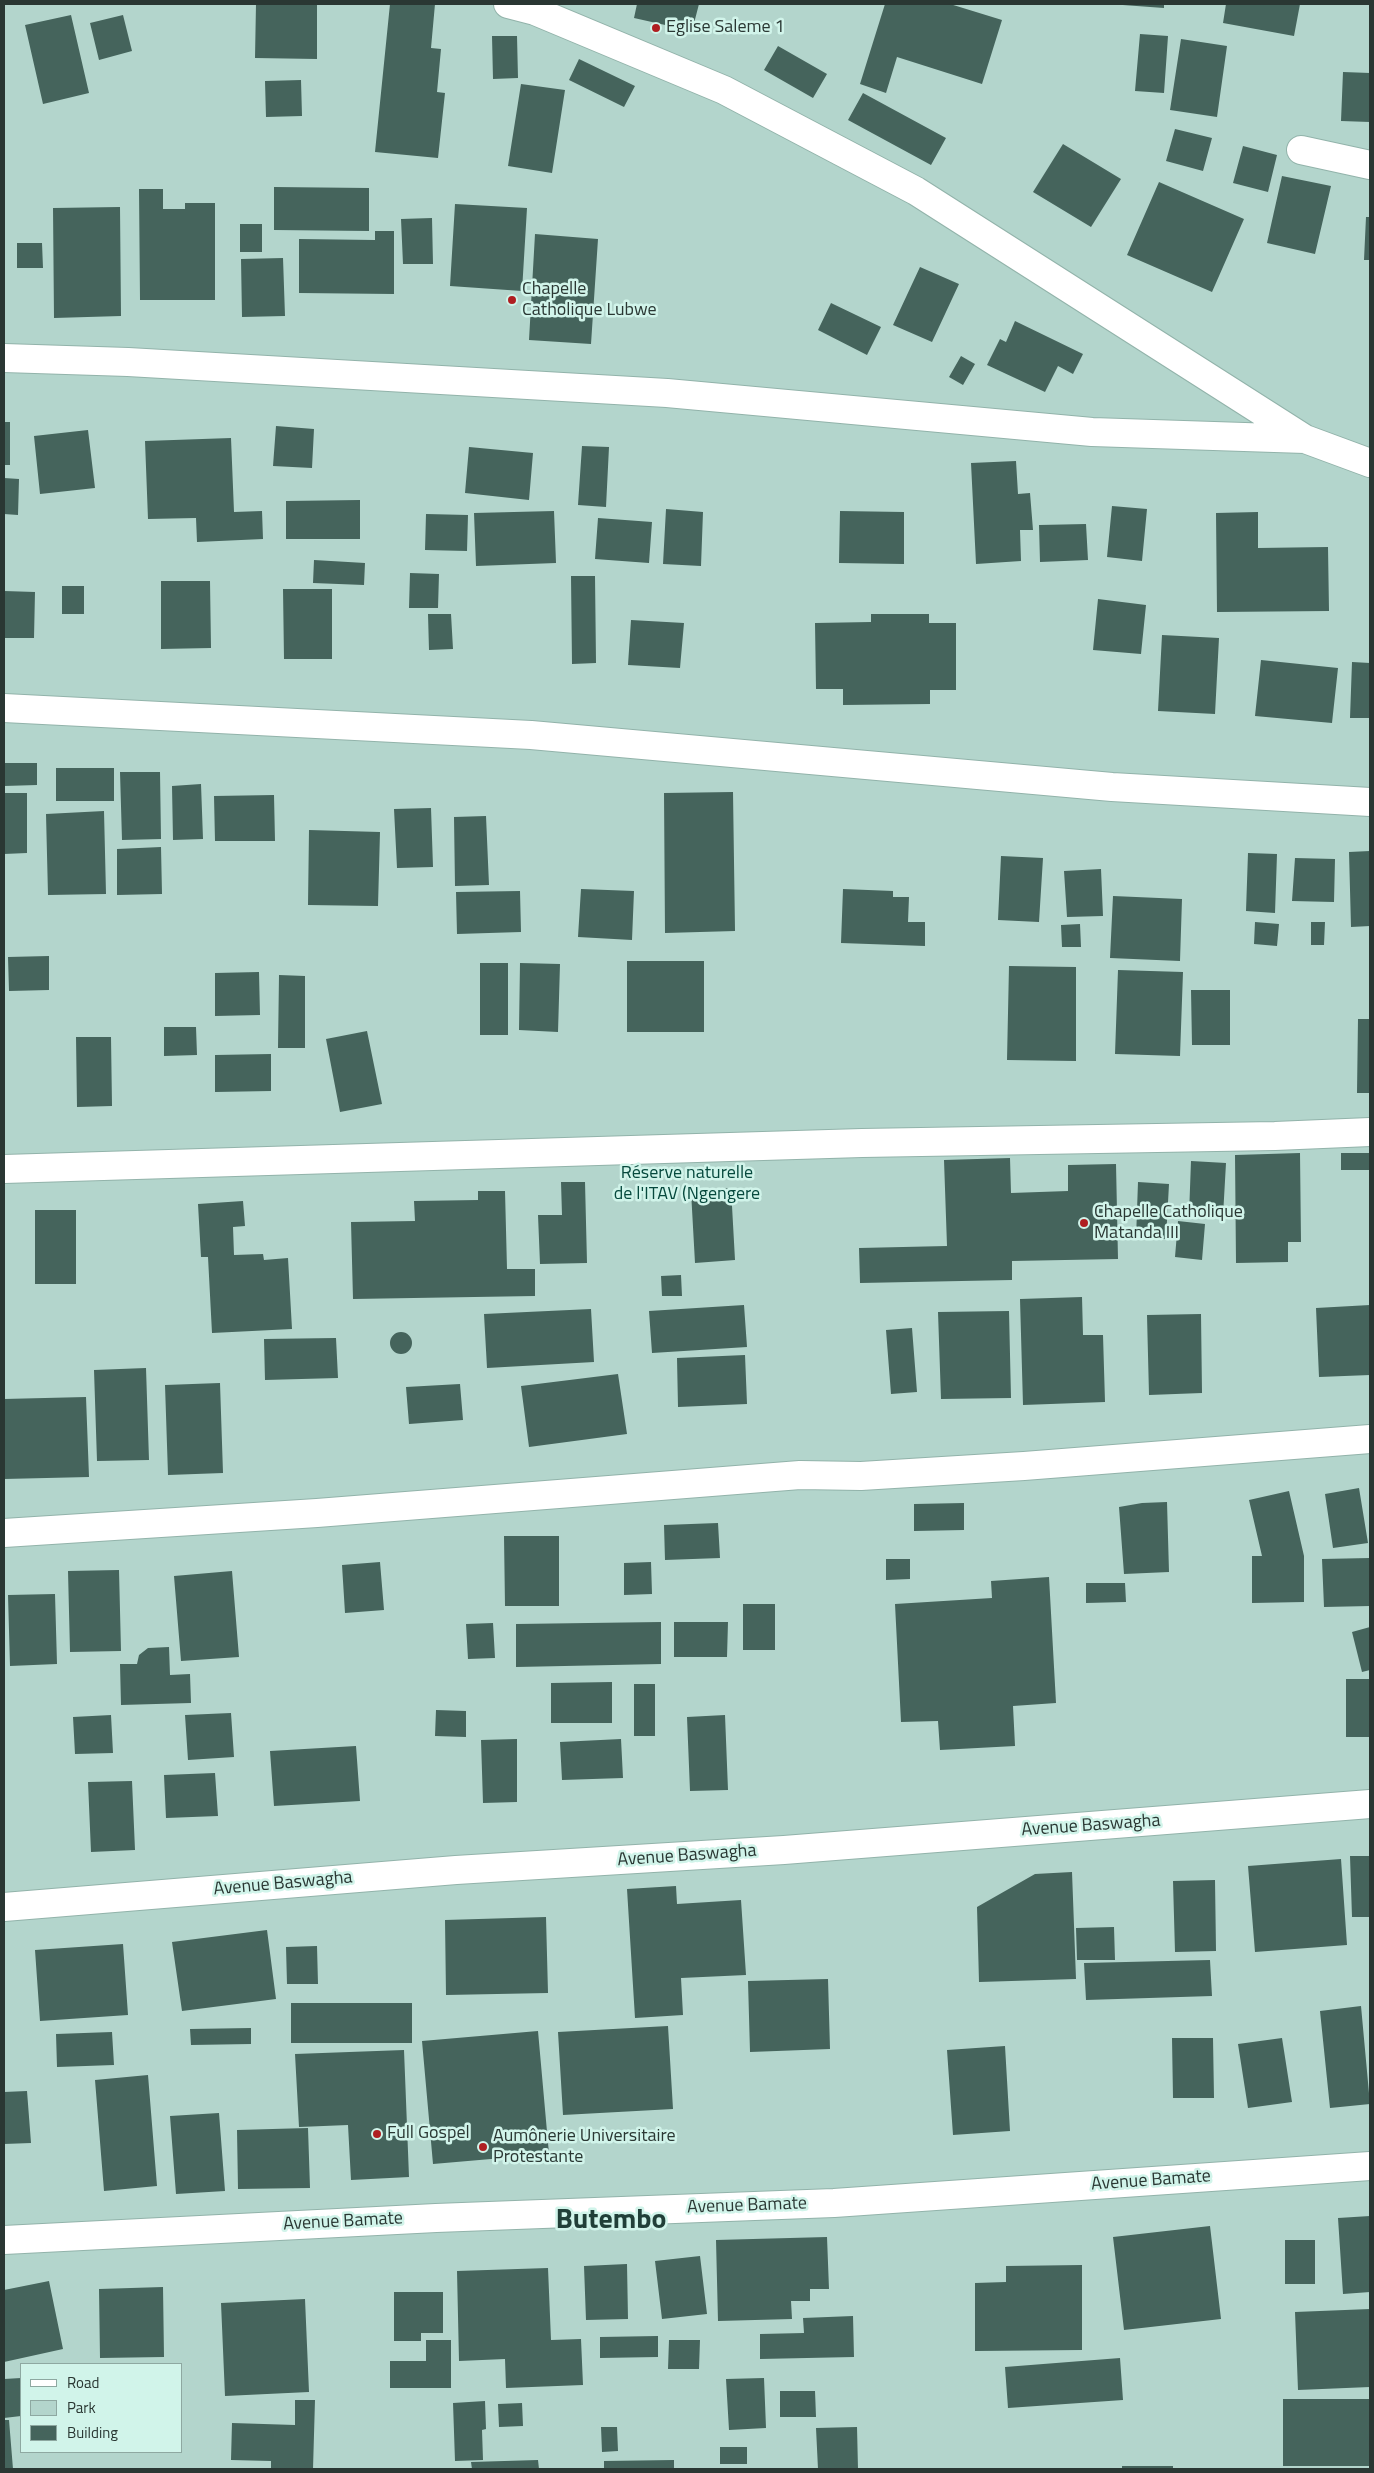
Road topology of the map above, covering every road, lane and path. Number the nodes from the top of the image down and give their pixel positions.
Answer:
1 (508, 4) edge
2 (1301, 150) dead end
3 (1370, 165) edge
4 (4, 358) edge
5 (1305, 439) junction
6 (1370, 463) edge
7 (4, 708) edge
8 (1370, 802) edge
9 (1370, 1132) edge
10 (4, 1169) edge
11 (1370, 1439) edge
12 (4, 1532) edge
13 (1370, 1804) edge
14 (4, 1907) edge
15 (1370, 2166) edge
16 (4, 2240) edge

1 - 5 street
2 - 3 street
4 - 5 street
5 - 6 street
7 - 8 street
9 - 10 street
11 - 12 street
13 - 14 street, Avenue Baswagha
15 - 16 street, Avenue Bamate

